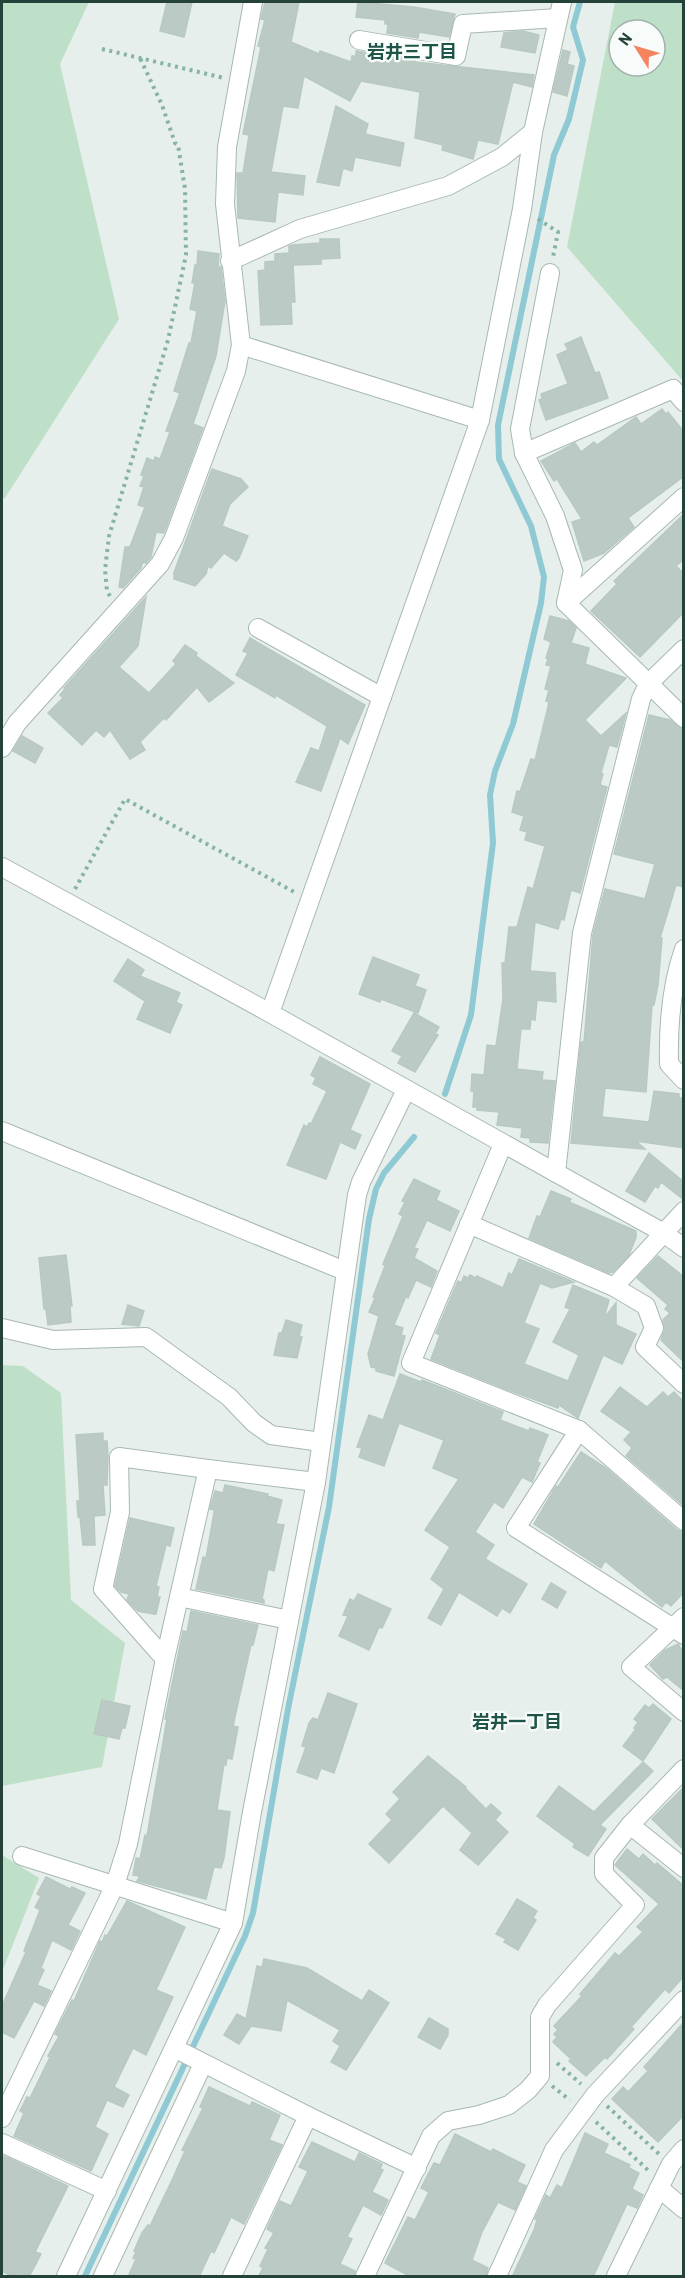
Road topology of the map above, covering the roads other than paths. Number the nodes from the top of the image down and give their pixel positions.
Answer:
1 (253, 2) edge
2 (560, 10) edge
3 (359, 40) dead end
4 (533, 132) junction
5 (230, 261) junction
6 (550, 273) road end
7 (241, 345) junction
8 (684, 402) edge
9 (480, 420) junction
10 (524, 453) junction
11 (684, 497) edge
12 (566, 603) junction
13 (258, 628) dead end
14 (684, 649) edge
15 (648, 684) junction
16 (382, 697) junction
17 (684, 718) edge
18 (2, 747) edge
19 (2, 867) edge
20 (684, 949) edge
21 (270, 1013) junction
22 (684, 1080) edge
23 (406, 1090) junction
24 (2, 1131) edge
25 (503, 1144) junction
26 (556, 1173) junction
27 (684, 1211) edge
28 (470, 1224) junction
29 (663, 1232) junction
30 (684, 1248) edge
31 (345, 1271) junction
32 (614, 1287) junction
33 (2, 1328) edge
34 (684, 1384) edge
35 (579, 1430) junction
36 (321, 1442) junction
37 (208, 1469) junction
38 (316, 1482) junction
39 (684, 1521) edge
40 (179, 1597) junction
41 (289, 1620) junction
42 (679, 1627) edge
43 (165, 1659) junction
44 (684, 1712) edge
45 (684, 1769) edge
46 (630, 1825) junction
47 (22, 1856) dead end
48 (684, 1868) edge
49 (115, 1885) junction
50 (233, 1923) junction
51 (684, 2000) edge
52 (189, 2056) junction
53 (6, 2098) edge
54 (308, 2116) junction
55 (2, 2118) edge
56 (2, 2143) edge
57 (684, 2149) edge
58 (417, 2168) junction
59 (660, 2186) junction
60 (106, 2191) junction
61 (684, 2209) edge
62 (369, 2275) edge
63 (66, 2277) edge
64 (103, 2277) edge
65 (232, 2277) edge
66 (497, 2277) edge
67 (616, 2277) edge

1 - 5 street
2 - 3 street
2 - 4 street
4 - 5 street
4 - 9 street
5 - 7 street
6 - 10 street
7 - 9 street
7 - 18 street
8 - 10 street
9 - 16 street
10 - 12 street
11 - 12 street
12 - 15 street
13 - 16 street
14 - 15 street
15 - 17 street
15 - 26 street
16 - 21 street
19 - 21 street
20 - 22 street
21 - 23 street
23 - 25 street
23 - 31 street
24 - 31 street
25 - 26 street
25 - 28 street
26 - 29 street
27 - 29 street
28 - 32 street
28 - 35 street
29 - 30 street
29 - 32 street
31 - 36 street
32 - 34 street
33 - 36 street
35 - 39 street
35 - 42 street
36 - 38 street
37 - 38 street
37 - 40 street
37 - 43 street
38 - 41 street
40 - 41 street
40 - 43 street
41 - 50 street
42 - 44 street
43 - 49 street
45 - 46 street
46 - 48 street
46 - 58 street
47 - 49 street
49 - 50 street
49 - 53 street
50 - 52 street
51 - 66 street
52 - 54 street
52 - 60 street
52 - 64 street
53 - 55 street
54 - 58 street
54 - 65 street
56 - 60 street
57 - 59 street
58 - 62 street
59 - 61 street
59 - 67 street
60 - 63 street

